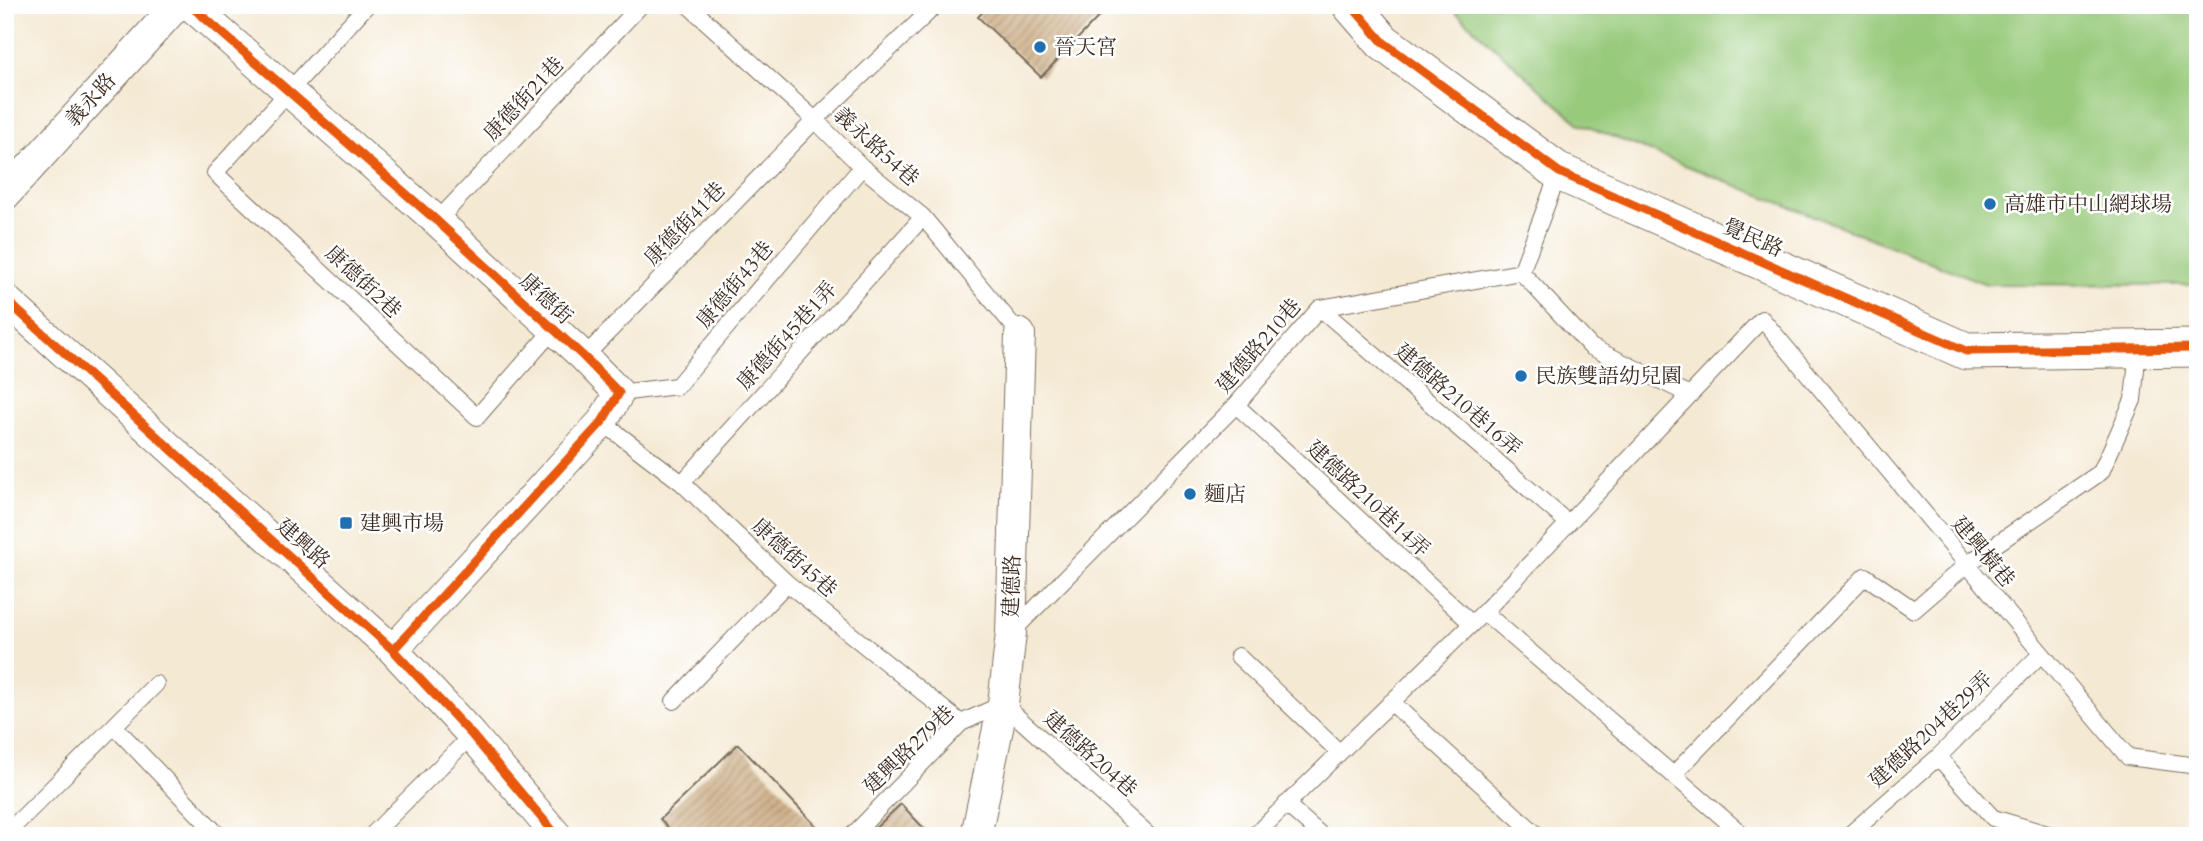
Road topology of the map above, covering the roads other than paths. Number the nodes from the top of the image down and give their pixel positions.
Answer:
1 (177, 5) edge
2 (190, 5) edge
3 (368, 5) edge
4 (641, 5) edge
5 (688, 5) edge
6 (936, 5) edge
7 (1351, 5) edge
8 (289, 92) junction
9 (815, 120) junction
10 (862, 167) junction
11 (1559, 172) junction
12 (5, 195) edge
13 (923, 217) junction
14 (437, 222) junction
15 (1521, 272) junction
16 (5, 299) edge
17 (1320, 308) junction
18 (554, 330) junction
19 (1020, 334) joint
20 (2138, 348) junction
21 (2198, 348) edge
22 (584, 357) junction
23 (619, 393) junction
24 (1690, 395) junction
25 (1236, 405) junction
26 (602, 422) junction
27 (682, 483) junction
28 (1568, 523) junction
29 (1966, 565) junction
30 (787, 583) junction
31 (1483, 611) junction
32 (1471, 623) junction
33 (1011, 633) junction
34 (393, 650) junction
35 (2041, 654) junction
36 (1238, 656) dead end
37 (156, 684) dead end
38 (674, 701) dead end
39 (1391, 702) junction
40 (1003, 704) junction
41 (961, 723) junction
42 (114, 726) junction
43 (472, 735) junction
44 (1339, 752) junction
45 (1938, 757) junction
46 (2198, 766) edge
47 (1673, 775) junction
48 (1286, 804) junction
49 (14, 826) dead end
50 (219, 836) edge
51 (371, 836) edge
52 (557, 836) edge
53 (852, 836) edge
54 (976, 836) edge
55 (1149, 836) edge
56 (1254, 836) edge
57 (1322, 836) edge
58 (1538, 836) edge
59 (1744, 836) edge
60 (1848, 836) edge
61 (2054, 836) edge

1 - 12 street, 義永路
2 - 8 street, 康德街
3 - 8 lane
4 - 14 lane, 康德街21巷
5 - 9 lane, 義永路54巷
6 - 9 lane, 康德街41巷
7 - 11 street, 覺民路
8 - 14 street, 康德街
8 - 18 lane, 康德街2巷
9 - 10 lane, 義永路54巷
9 - 22 lane, 康德街41巷
10 - 13 lane, 義永路54巷
10 - 23 lane, 康德街43巷
11 - 15 lane
11 - 20 street, 覺民路
13 - 19 lane, 義永路54巷
13 - 27 lane, 康德街45巷1弄
14 - 18 street, 康德街
15 - 17 lane, 建德路210巷
15 - 24 lane
16 - 34 street, 建興路
17 - 25 lane, 建德路210巷
17 - 28 lane, 建德路210巷16弄
18 - 22 street, 康德街
19 - 33 street, 建德路
20 - 21 street, 覺民路
20 - 29 lane
22 - 23 street, 康德街
23 - 26 street
24 - 28 lane
24 - 29 lane, 建興橫巷
25 - 32 lane, 建德路210巷14弄
25 - 33 lane, 建德路210巷
26 - 27 lane, 康德街45巷
26 - 34 street
27 - 30 lane, 康德街45巷
28 - 31 lane
29 - 35 lane, 建興橫巷
29 - 47 lane
30 - 38 lane
30 - 41 lane, 康德街45巷
31 - 32 lane
31 - 47 lane
32 - 39 lane
33 - 40 street, 建德路
34 - 43 street, 建興路
35 - 45 lane, 建德路204巷29弄
35 - 46 lane, 建興橫巷
36 - 44 lane
37 - 42 lane
39 - 44 lane
39 - 58 lane
40 - 41 lane, 建興路279巷
40 - 54 street, 建德路
40 - 55 lane, 建德路204巷
41 - 53 lane, 建興路279巷
42 - 49 lane
42 - 50 lane
43 - 51 lane
43 - 52 street, 建興路
44 - 48 lane
45 - 60 lane, 建德路204巷29弄
45 - 61 lane
47 - 59 lane
48 - 56 lane
48 - 57 lane

